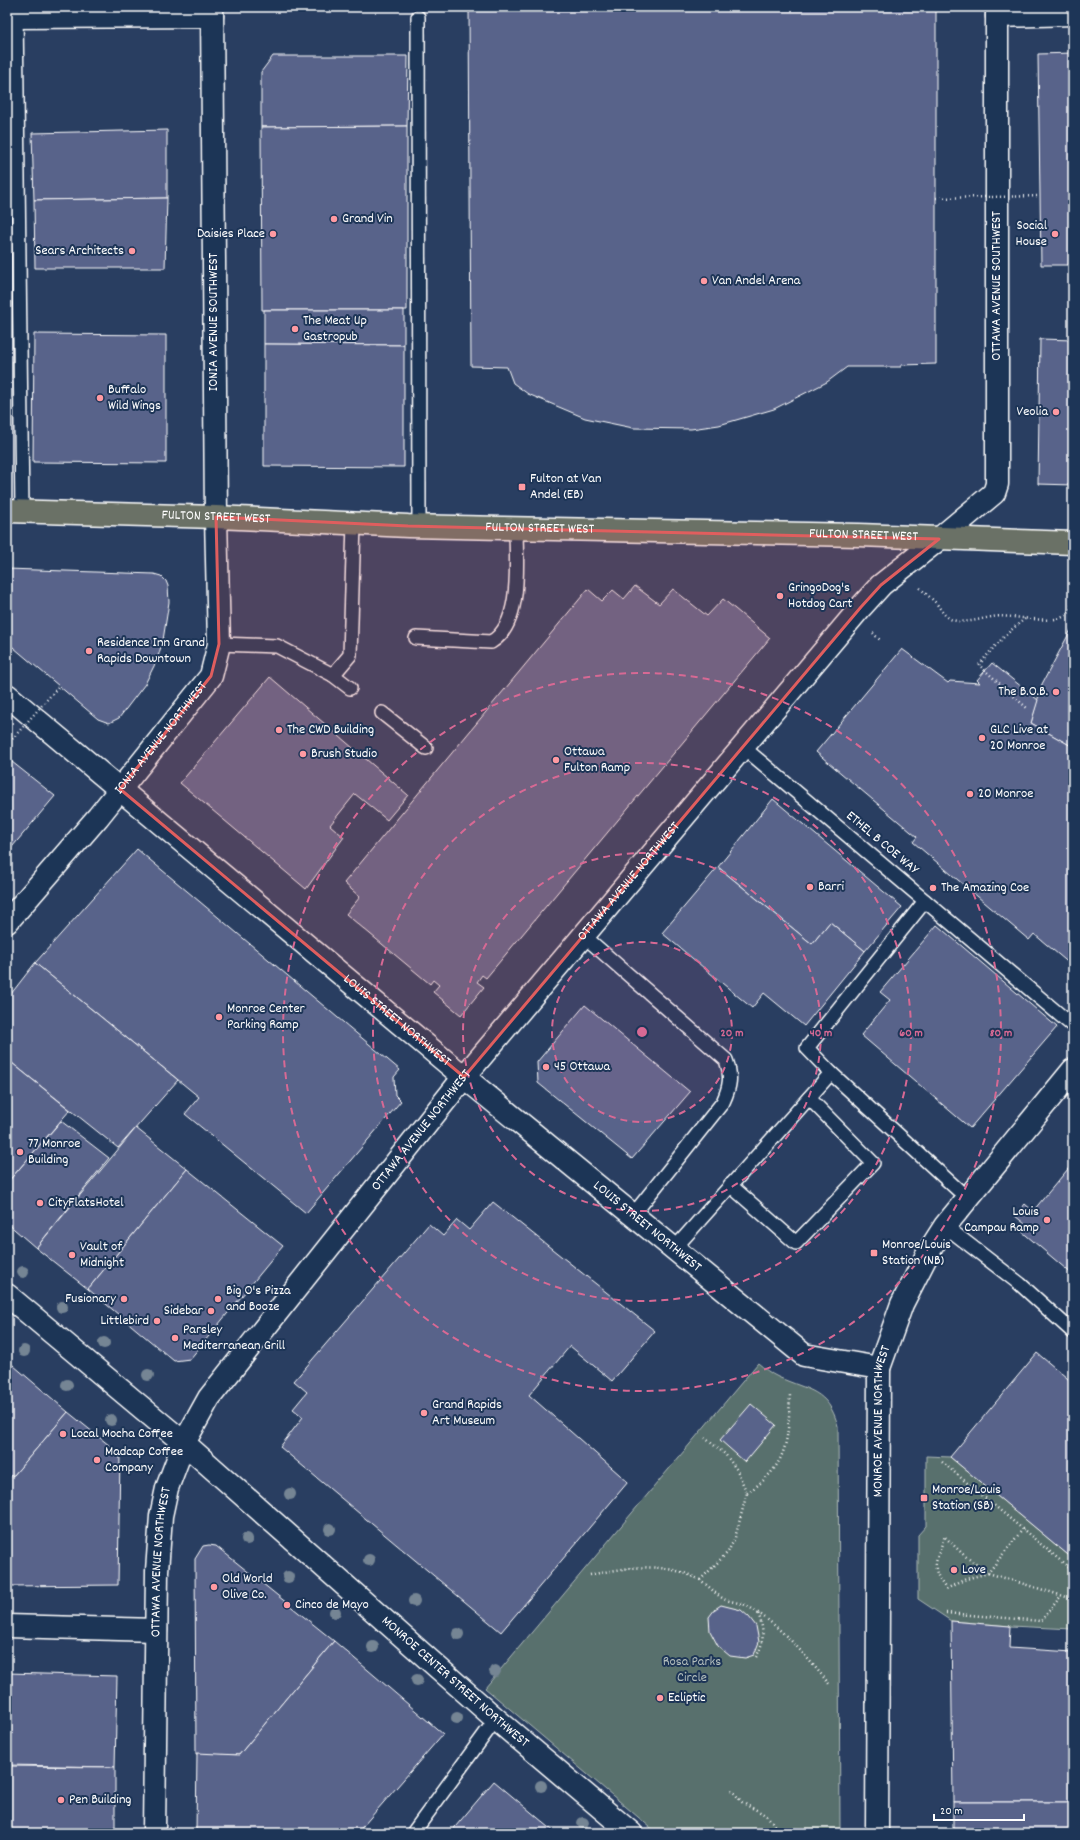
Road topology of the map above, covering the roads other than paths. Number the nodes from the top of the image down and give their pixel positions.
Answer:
1 (212, 11) edge
2 (997, 11) edge
3 (13, 13) edge
4 (1073, 14) edge
5 (418, 17) dead end
6 (15, 511) edge
7 (216, 517) junction
8 (354, 523) junction
9 (419, 526) junction
10 (516, 529) junction
11 (939, 540) junction
12 (1073, 543) edge
13 (416, 638) dead end
14 (219, 644) junction
15 (333, 675) junction
16 (350, 688) dead end
17 (7, 695) edge
18 (382, 714) dead end
19 (744, 747) junction
20 (426, 748) dead end
21 (120, 789) junction
22 (925, 901) junction
23 (7, 922) edge
24 (584, 936) junction
25 (1073, 1026) edge
26 (1073, 1070) edge
27 (831, 1073) junction
28 (464, 1077) junction
29 (809, 1098) junction
30 (730, 1185) junction
31 (968, 1199) junction
32 (633, 1215) junction
33 (945, 1226) junction
34 (674, 1249) junction
35 (7, 1294) edge
36 (1073, 1332) edge
37 (879, 1368) junction
38 (184, 1443) junction
39 (7, 1626) edge
40 (156, 1630) junction
41 (496, 1719) junction
42 (154, 1833) edge
43 (413, 1833) edge
44 (631, 1833) edge
45 (877, 1833) edge

1 - 3 street
1 - 7 street, IONIA AVENUE SOUTHWEST
2 - 4 street
2 - 11 street, OTTAWA AVENUE SOUTHWEST
3 - 6 lane
5 - 9 lane
6 - 7 main road, FULTON STREET WEST
7 - 8 main road, FULTON STREET WEST
7 - 14 street, IONIA AVENUE NORTHWEST
8 - 9 main road, FULTON STREET WEST
8 - 15 lane
9 - 10 main road, FULTON STREET WEST
10 - 11 main road, FULTON STREET WEST
10 - 13 lane
11 - 12 main road, FULTON STREET WEST
11 - 19 street, OTTAWA AVENUE NORTHWEST
14 - 15 lane
14 - 21 street, IONIA AVENUE NORTHWEST
15 - 16 lane
17 - 21 street, LOUIS STREET NORTHWEST
18 - 20 lane
19 - 22 lane, ETHEL B COE WAY
19 - 24 street, OTTAWA AVENUE NORTHWEST
21 - 23 street, IONIA AVENUE NORTHWEST
21 - 28 street, LOUIS STREET NORTHWEST
22 - 25 lane, ETHEL B COE WAY
22 - 27 lane
24 - 28 street, OTTAWA AVENUE NORTHWEST
24 - 32 lane
26 - 31 street, MONROE AVENUE NORTHWEST
27 - 29 lane
27 - 31 lane
28 - 32 street, LOUIS STREET NORTHWEST
28 - 38 street, OTTAWA AVENUE NORTHWEST
29 - 30 lane
29 - 30 lane
30 - 34 lane
31 - 33 street, MONROE AVENUE NORTHWEST
32 - 34 street, LOUIS STREET NORTHWEST
33 - 36 lane
33 - 37 street, MONROE AVENUE NORTHWEST
34 - 37 street, LOUIS STREET NORTHWEST
35 - 38 street, MONROE CENTER STREET NORTHWEST
37 - 45 street, MONROE AVENUE NORTHWEST
38 - 40 street, OTTAWA AVENUE NORTHWEST
38 - 41 street, MONROE CENTER STREET NORTHWEST
39 - 40 street
40 - 42 street, OTTAWA AVENUE NORTHWEST
41 - 43 lane
41 - 44 street, MONROE CENTER STREET NORTHWEST

